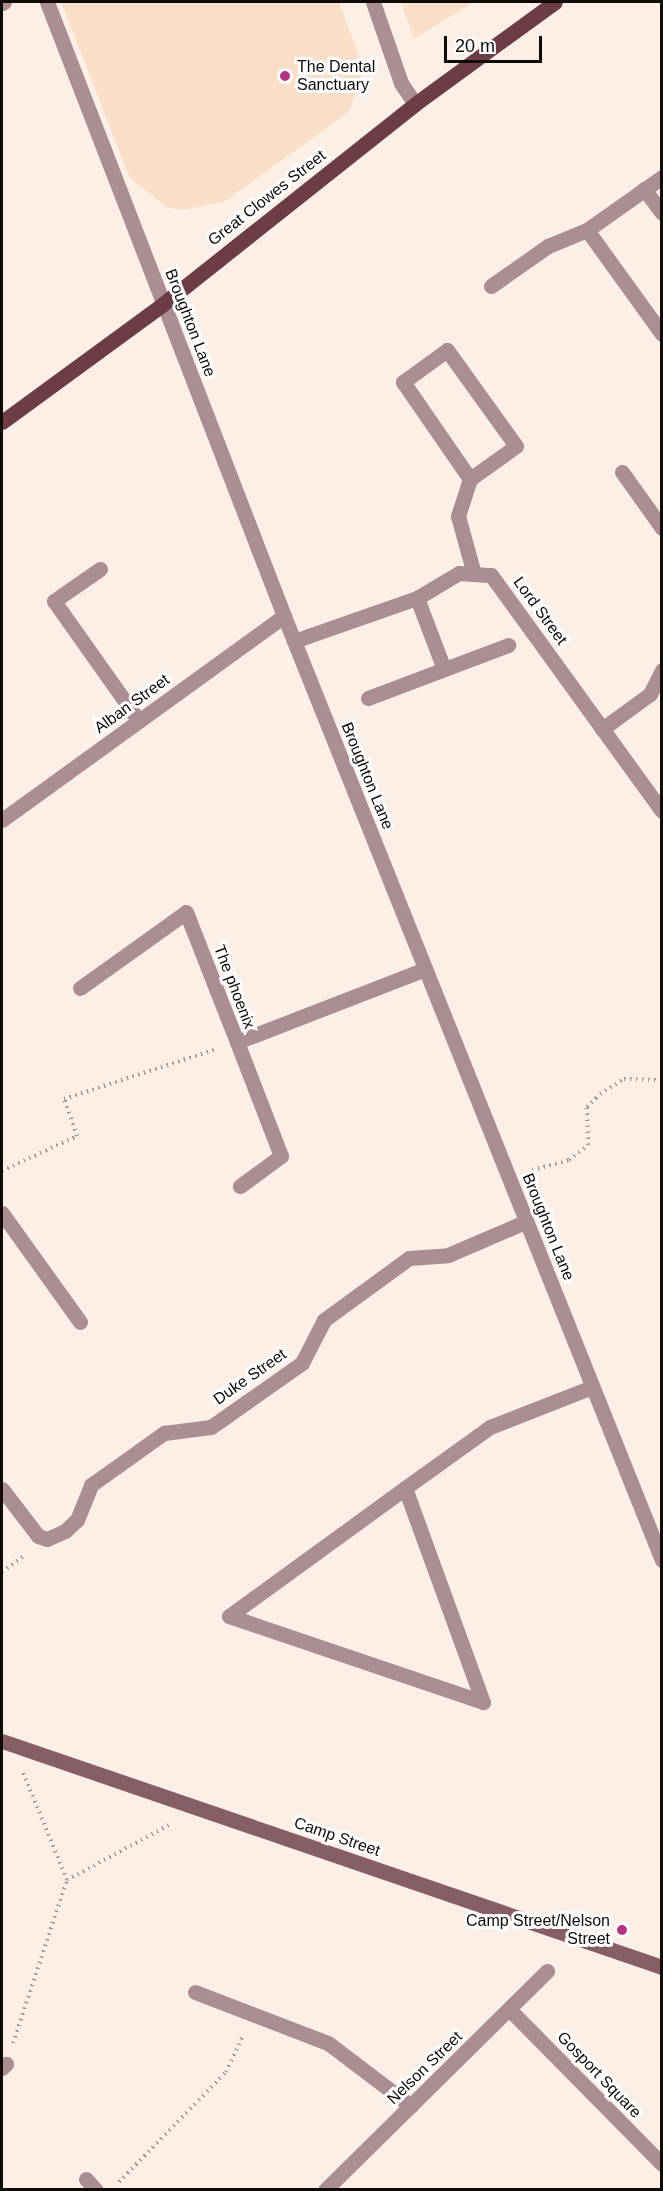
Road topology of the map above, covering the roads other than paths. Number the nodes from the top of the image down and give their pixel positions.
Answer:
1 (47, 2) edge
2 (373, 2) edge
3 (555, 2) edge
4 (416, 104) junction
5 (662, 177) edge
6 (644, 189) junction
7 (662, 213) edge
8 (587, 230) junction
9 (491, 286) dead end
10 (163, 304) junction
11 (662, 334) edge
12 (2, 422) edge
13 (622, 472) dead end
14 (470, 479) junction
15 (662, 528) edge
16 (100, 569) dead end
17 (474, 574) junction
18 (417, 598) junction
19 (284, 616) junction
20 (294, 641) junction
21 (508, 645) dead end
22 (444, 669) junction
23 (662, 670) edge
24 (368, 698) dead end
25 (139, 721) junction
26 (602, 729) junction
27 (662, 812) edge
28 (2, 820) edge
29 (425, 969) junction
30 (80, 988) dead end
31 (237, 1042) junction
32 (240, 1186) dead end
33 (2, 1214) edge
34 (525, 1222) junction
35 (80, 1323) dead end
36 (592, 1387) junction
37 (405, 1488) junction
38 (2, 1489) edge
39 (662, 1560) edge
40 (2, 1741) edge
41 (662, 1967) edge
42 (547, 1971) dead end
43 (195, 1992) dead end
44 (511, 2011) junction
45 (411, 2106) junction
46 (662, 2164) edge
47 (326, 2190) edge

1 - 10 street, Broughton Lane
2 - 4 street
3 - 4 main road, Great Clowes Street
4 - 10 main road, Great Clowes Street
5 - 6 street
6 - 7 street
6 - 8 street
8 - 9 street
8 - 11 street
10 - 12 main road, Great Clowes Street
10 - 19 street, Broughton Lane
13 - 15 street
14 - 14 street
14 - 17 street
16 - 25 street
17 - 18 street
17 - 26 street, Lord Street
18 - 20 street
18 - 22 street
19 - 20 street, Broughton Lane
19 - 25 street, Alban Street
20 - 29 street, Broughton Lane
21 - 22 street
22 - 24 street
23 - 26 street
25 - 28 street, Alban Street
26 - 27 street, Lord Street
29 - 31 street, The phoenix
29 - 34 street, Broughton Lane
30 - 31 street, The phoenix
31 - 32 street
33 - 35 street
34 - 36 street, Broughton Lane
34 - 38 street, Duke Street
36 - 37 street
36 - 39 street, Broughton Lane
37 - 37 street
40 - 41 main road, Camp Street
42 - 44 street, Nelson Street
43 - 45 street
44 - 45 street, Nelson Street
44 - 46 street, Gosport Square
45 - 47 street, Nelson Street

